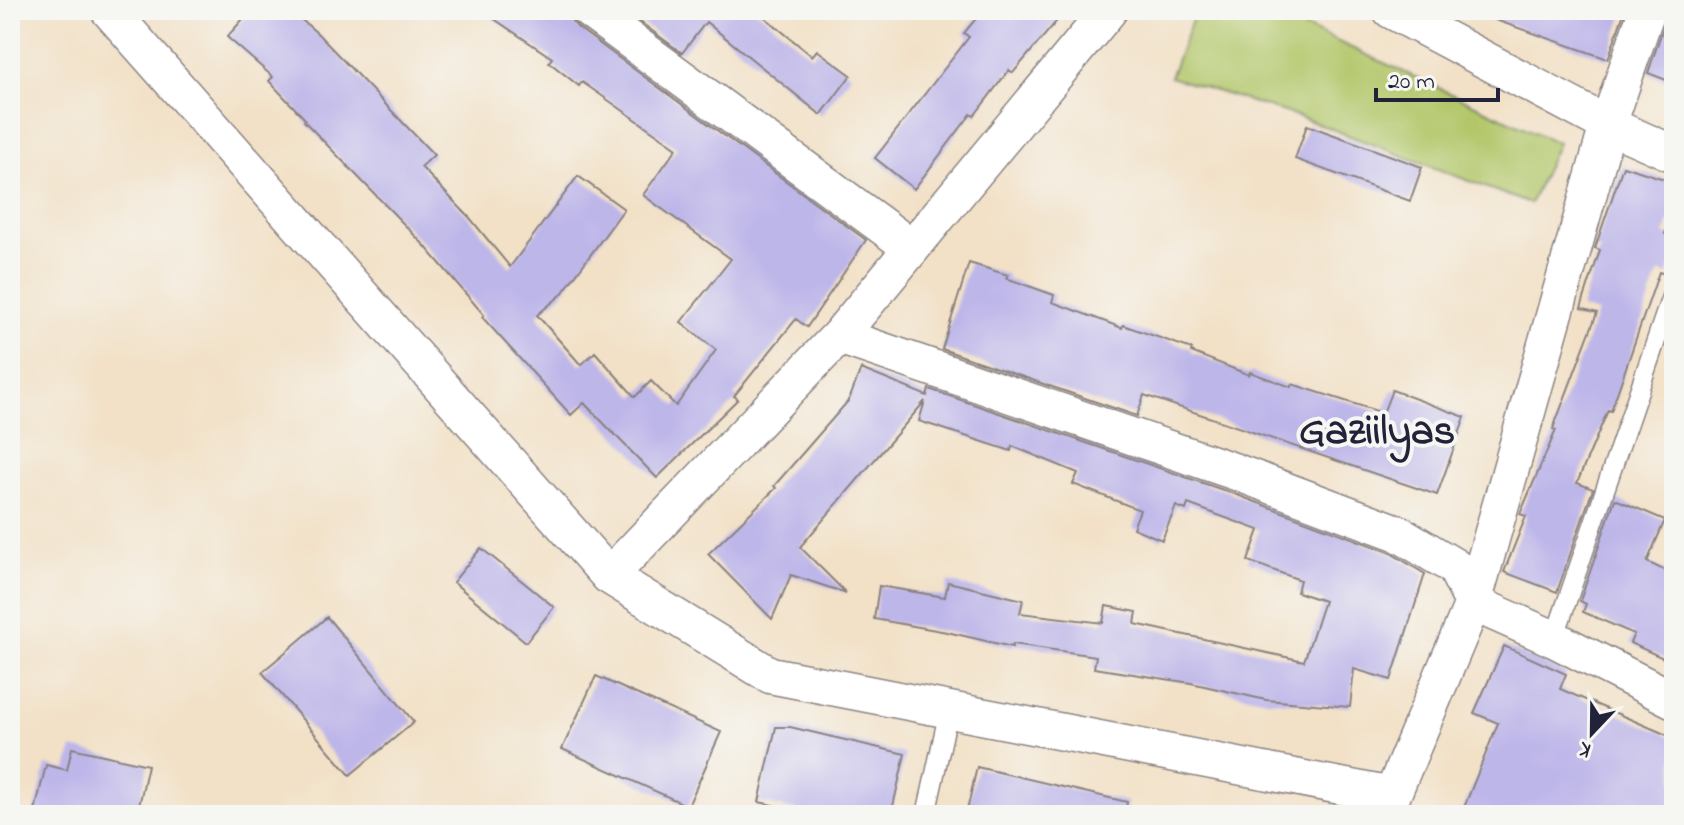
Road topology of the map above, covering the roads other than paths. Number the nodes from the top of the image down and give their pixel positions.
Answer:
1 (109, 10) edge
2 (589, 10) edge
3 (1109, 10) edge
4 (1391, 10) edge
5 (1647, 10) edge
6 (1608, 125) junction
7 (1674, 154) edge
8 (912, 248) junction
9 (1674, 288) edge
10 (839, 336) junction
11 (609, 576) junction
12 (1473, 603) junction
13 (1554, 639) junction
14 (1674, 700) edge
15 (949, 710) junction
16 (1388, 806) edge
17 (926, 815) edge

1 - 11 street
2 - 8 street
3 - 8 street
4 - 6 street
5 - 6 street
6 - 7 street
6 - 12 street
8 - 10 street
9 - 13 lane
10 - 11 street
10 - 12 street
11 - 15 street
12 - 13 street
12 - 16 street
13 - 14 street
15 - 16 street
15 - 17 lane

